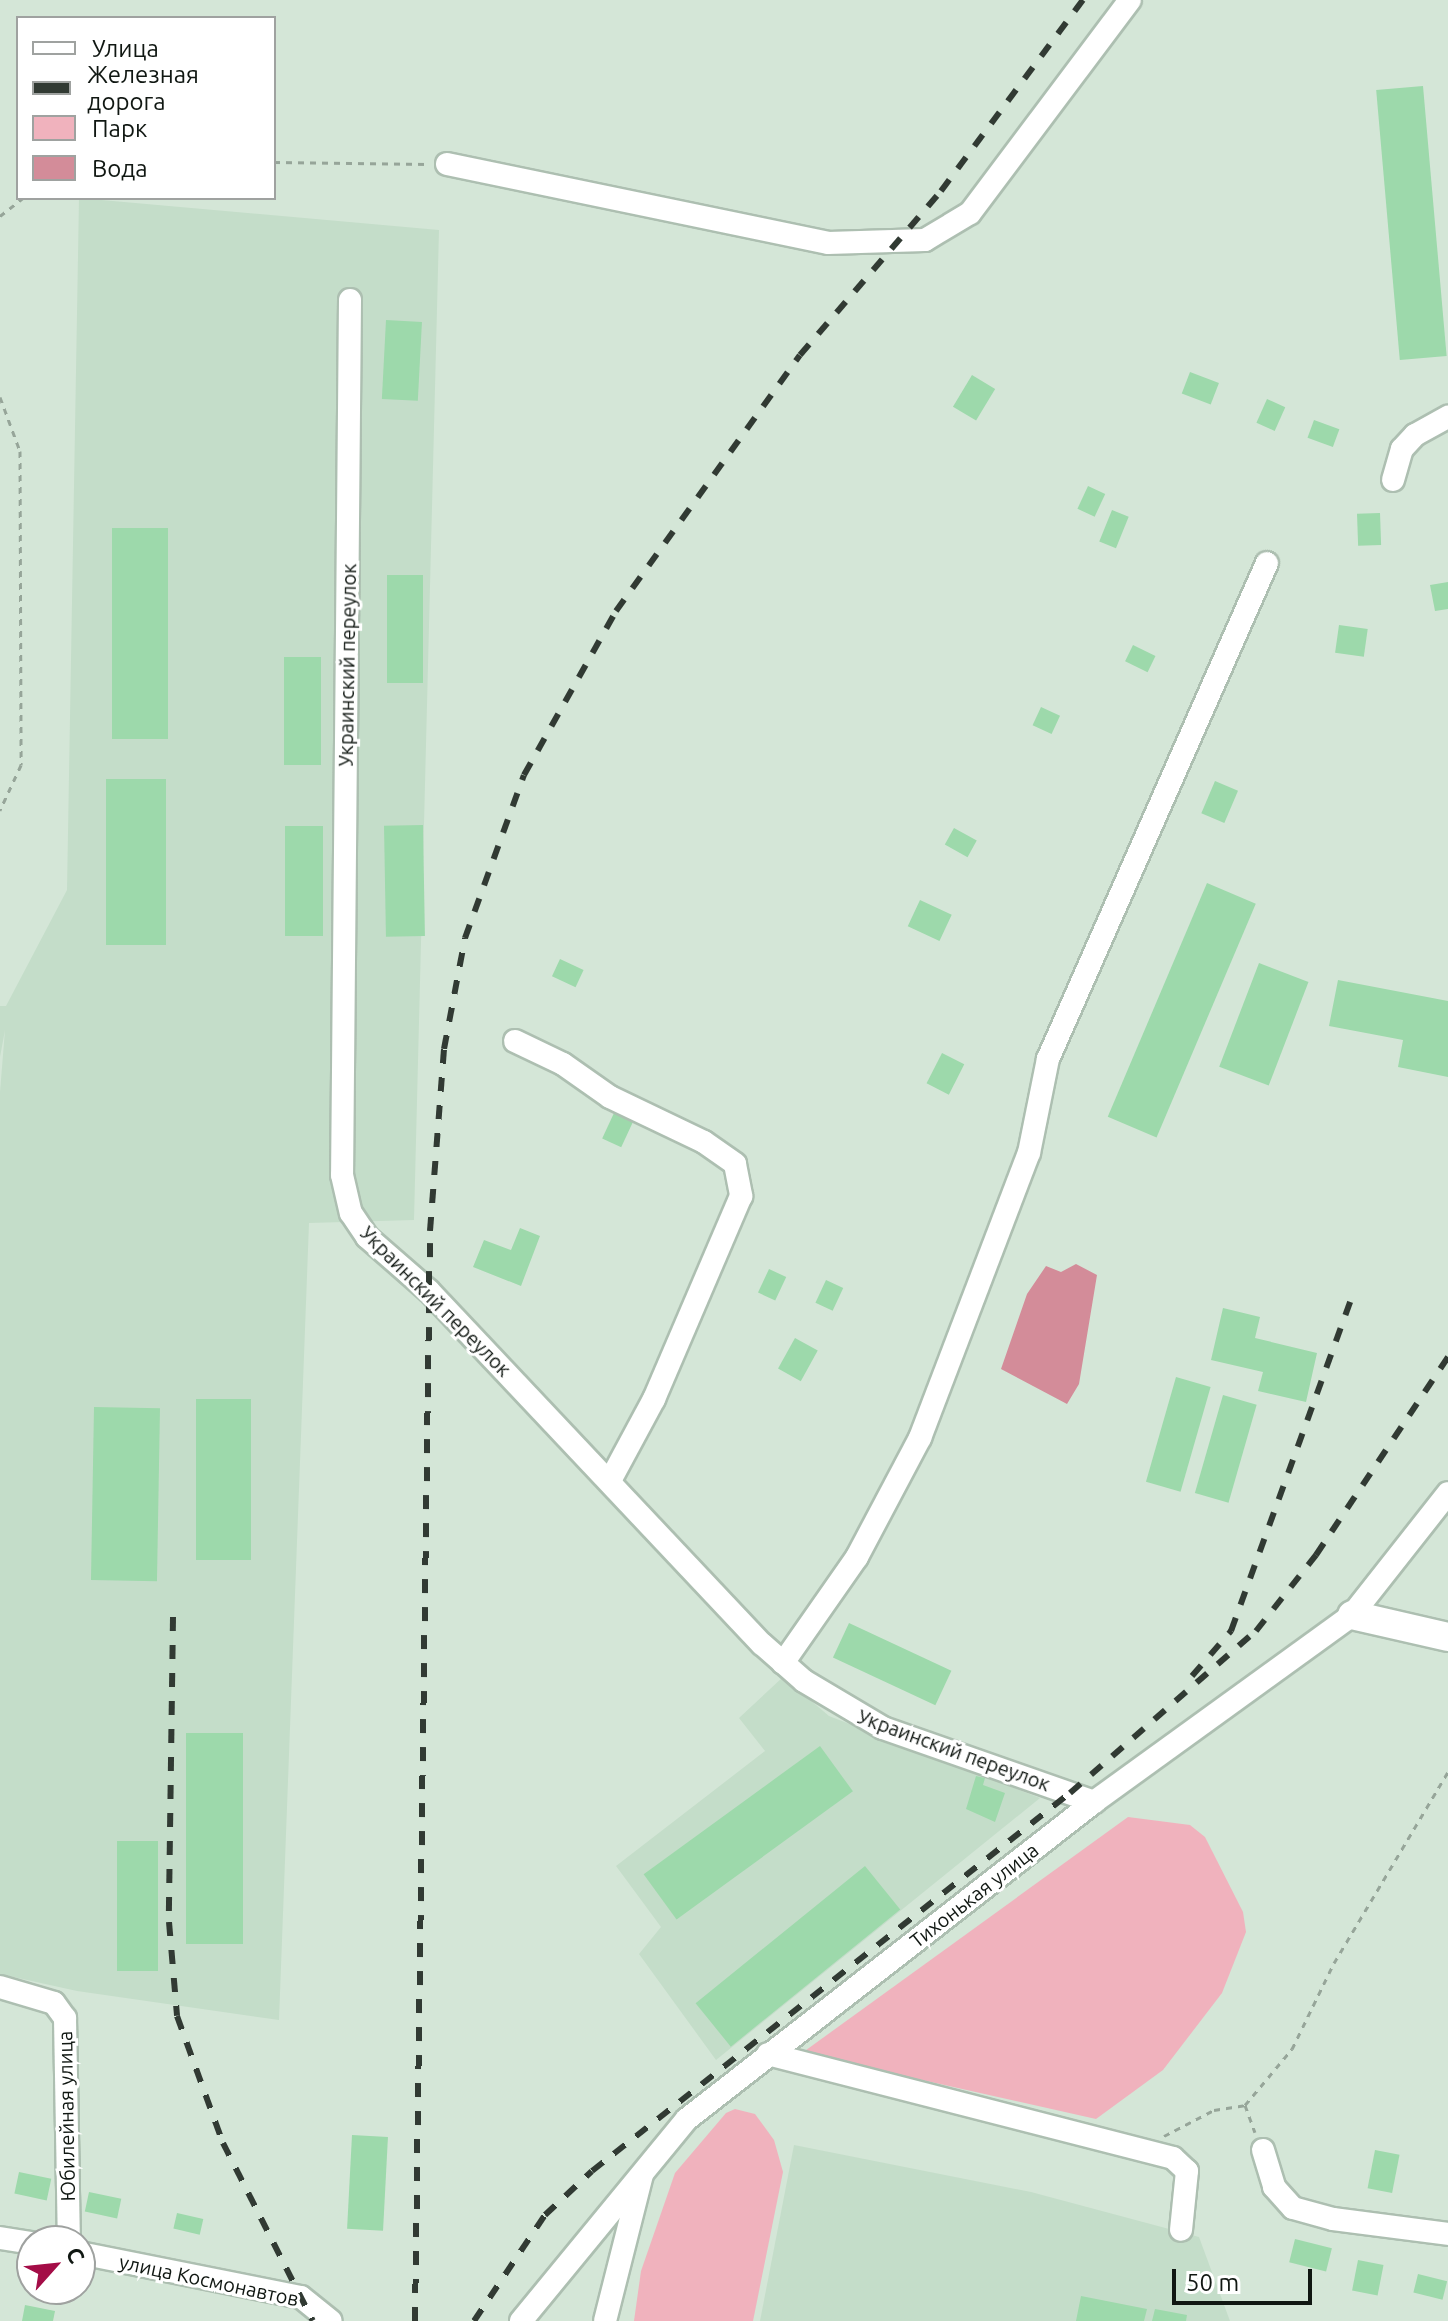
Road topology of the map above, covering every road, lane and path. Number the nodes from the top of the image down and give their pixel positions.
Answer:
1 (1130, 0) edge
2 (276, 162) edge
3 (447, 164) joint
4 (20, 200) edge
5 (0, 216) edge
6 (350, 300) dead end
7 (0, 397) edge
8 (1448, 417) edge
9 (1393, 480) dead end
10 (1267, 563) dead end
11 (0, 810) edge
12 (515, 1041) dead end
13 (611, 1479) junction
14 (1448, 1493) edge
15 (1352, 1615) junction
16 (1448, 1637) edge
17 (783, 1663) junction
18 (1448, 1772) edge
19 (1094, 1802) junction
20 (0, 1987) edge
21 (768, 2054) junction
22 (1245, 2105) junction
23 (1145, 2149) junction
24 (1263, 2150) joint
25 (644, 2166) junction
26 (69, 2225) edge
27 (1181, 2230) dead end
28 (1448, 2234) edge
29 (96, 2256) edge
30 (331, 2321) edge
31 (521, 2321) edge
32 (605, 2321) edge

1 - 3 street
2 - 3 path
4 - 5 path
6 - 13 street, Украинский переулок
7 - 11 path
8 - 9 street
10 - 17 street
12 - 13 street
13 - 17 street, Украинский переулок
14 - 15 street, Тихонькая улица
15 - 16 main road
15 - 19 street, Тихонькая улица
17 - 19 street, Украинский переулок
18 - 22 path
19 - 21 street, Тихонькая улица
20 - 26 street, Юбилейная улица
21 - 23 street
21 - 25 street, Тихонькая улица
22 - 23 path
22 - 24 path
23 - 27 street
24 - 28 street
25 - 31 street, Тихонькая улица
25 - 32 street
29 - 30 street, улица Космонавтов

